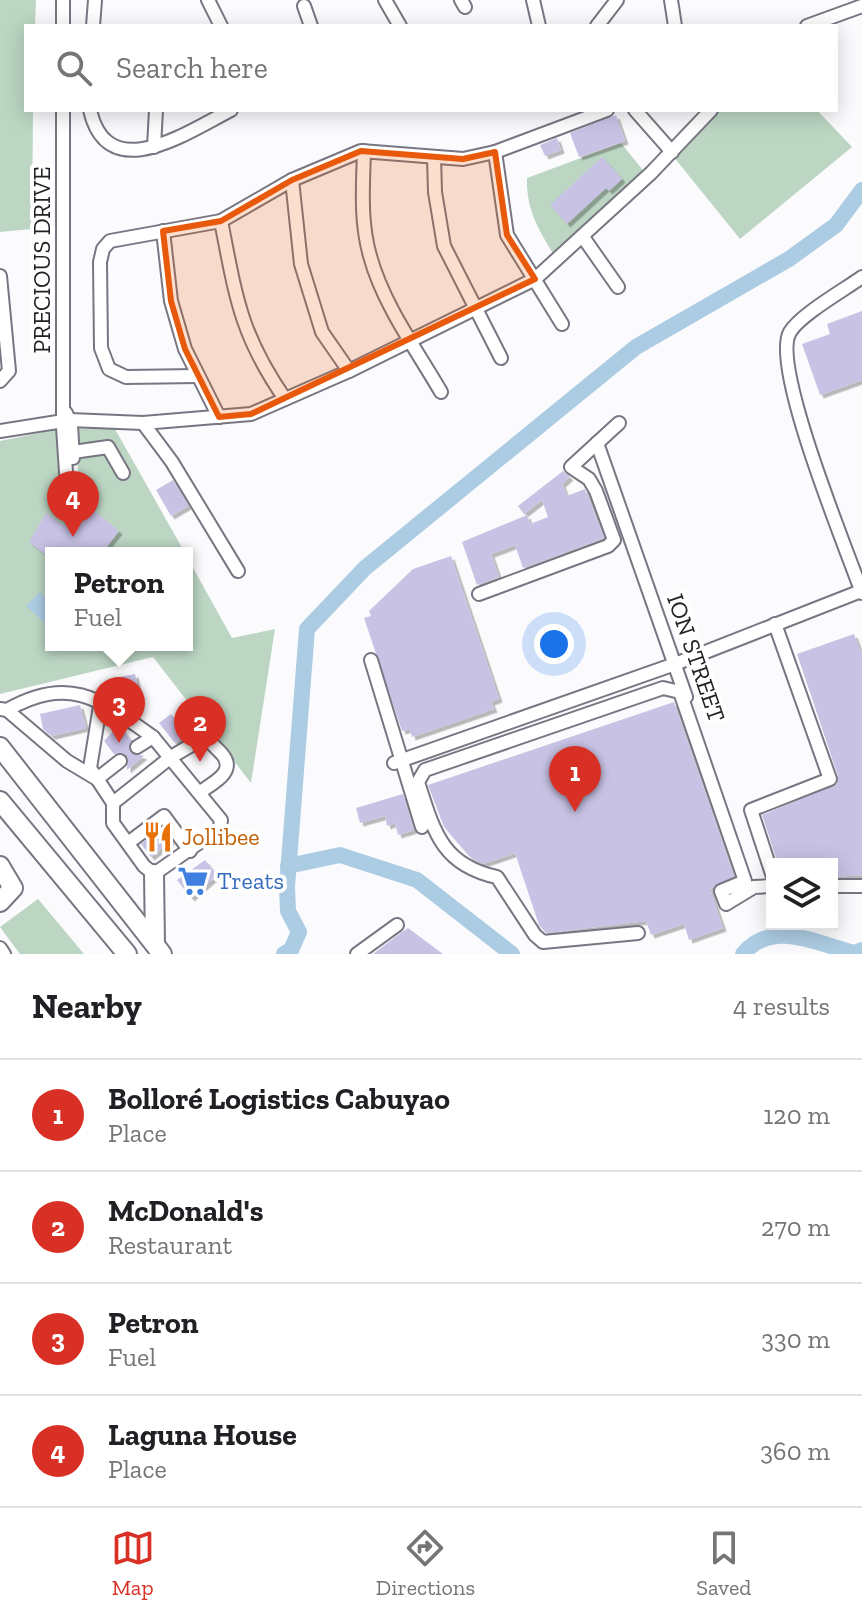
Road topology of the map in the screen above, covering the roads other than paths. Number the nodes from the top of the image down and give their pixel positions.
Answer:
1 (63, 0) edge
2 (95, 0) edge
3 (208, 0) edge
4 (385, 0) edge
5 (533, 0) edge
6 (617, 0) edge
7 (671, 0) edge
8 (304, 6) dead end
9 (862, 6) edge
10 (63, 24) edge
11 (93, 24) edge
12 (220, 24) edge
13 (310, 24) edge
14 (399, 24) edge
15 (539, 24) edge
16 (599, 24) edge
17 (675, 24) edge
18 (812, 24) edge
19 (63, 112) edge
20 (91, 112) edge
21 (156, 112) edge
22 (227, 112) edge
23 (602, 112) edge
24 (637, 112) edge
25 (698, 112) edge
26 (709, 112) edge
27 (694, 129) junction
28 (154, 147) junction
29 (364, 151) junction
30 (495, 152) junction
31 (672, 152) junction
32 (434, 157) junction
33 (292, 180) junction
34 (221, 221) junction
35 (163, 231) junction
36 (583, 237) junction
37 (0, 276) edge
38 (862, 277) edge
39 (535, 279) junction
40 (618, 287) dead end
41 (474, 309) junction
42 (562, 324) dead end
43 (411, 340) junction
44 (501, 358) dead end
45 (349, 371) junction
46 (197, 376) junction
47 (0, 381) edge
48 (441, 392) dead end
49 (285, 399) junction
50 (66, 417) junction
51 (219, 417) junction
52 (143, 423) junction
53 (619, 423) dead end
54 (0, 431) edge
55 (597, 443) junction
56 (63, 451) junction
57 (123, 473) dead end
58 (71, 486) dead end
59 (238, 571) dead end
60 (862, 592) edge
61 (479, 594) dead end
62 (775, 624) junction
63 (371, 660) dead end
64 (675, 664) junction
65 (101, 700) junction
66 (551, 706) junction
67 (3, 709) edge
68 (559, 725) junction
69 (153, 737) junction
70 (0, 747) edge
71 (137, 747) dead end
72 (171, 757) junction
73 (120, 761) dead end
74 (399, 761) junction
75 (97, 779) junction
76 (200, 792) junction
77 (0, 801) edge
78 (113, 803) junction
79 (422, 827) dead end
80 (128, 843) junction
81 (190, 851) junction
82 (767, 858) edge
83 (0, 866) edge
84 (154, 874) junction
85 (766, 886) edge
86 (838, 886) edge
87 (862, 886) edge
88 (754, 887) junction
89 (0, 902) edge
90 (397, 925) dead end
91 (638, 933) dead end
92 (0, 948) edge
93 (159, 949) edge
94 (4, 954) edge
95 (127, 954) edge
96 (357, 954) edge

1 - 10 street
2 - 11 street
3 - 12 street
4 - 14 street
5 - 15 street
6 - 16 street
7 - 17 street
8 - 13 street
9 - 18 street
19 - 50 street, PRECIOUS DRIVE
20 - 28 street
21 - 28 street
22 - 28 street
23 - 30 street
24 - 31 street
25 - 27 street
26 - 27 street
27 - 31 street
29 - 32 street
29 - 33 street
29 - 43 street
30 - 32 street
30 - 39 street
31 - 36 street
32 - 41 street
33 - 34 street
33 - 45 street
34 - 35 street
34 - 49 street
35 - 46 street
35 - 46 street
36 - 39 street
36 - 40 street
37 - 47 street
38 - 60 street
39 - 41 street
39 - 42 street
41 - 43 street
41 - 44 street
43 - 45 street
43 - 48 street
45 - 49 street
46 - 51 street
49 - 51 street
50 - 52 street
50 - 54 street
50 - 56 street, PRECIOUS DRIVE
51 - 52 street
52 - 59 street
53 - 55 street
55 - 61 street
55 - 64 street, ION STREET
56 - 57 street
56 - 58 street, PRECIOUS DRIVE
60 - 62 street
62 - 64 street
62 - 82 street
63 - 74 street
64 - 66 street
64 - 88 street, ION STREET
65 - 67 street
65 - 69 street
65 - 75 street
66 - 68 street
66 - 74 street
67 - 75 street
68 - 88 street
68 - 91 street
69 - 71 street
69 - 72 street
70 - 93 highway
72 - 76 street
72 - 76 street
72 - 78 street
73 - 75 street
74 - 79 street
75 - 78 street
76 - 81 street
77 - 95 highway
78 - 80 street
80 - 81 street
80 - 84 street
81 - 84 street
83 - 89 highway
84 - 93 highway
85 - 88 street
86 - 87 street
90 - 96 street
92 - 94 street

